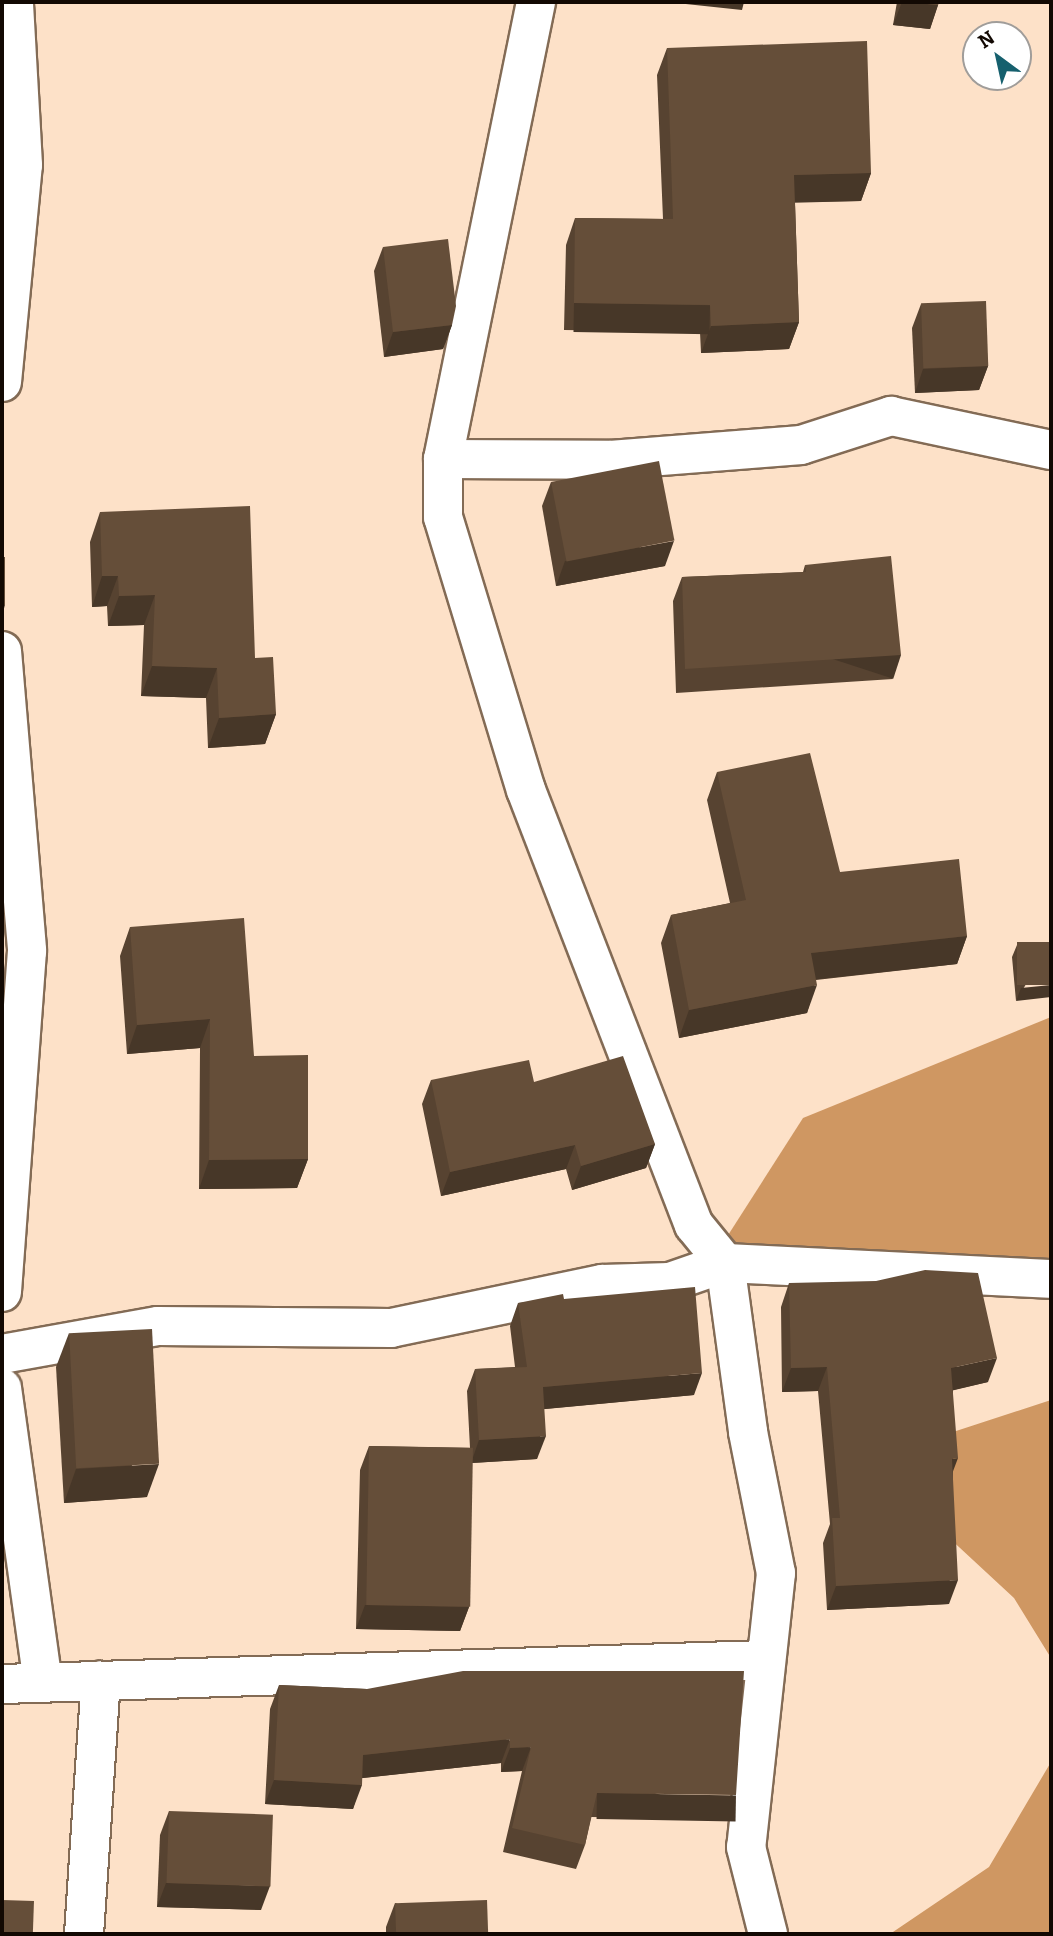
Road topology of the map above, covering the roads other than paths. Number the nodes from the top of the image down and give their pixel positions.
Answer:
1 (15, 2) edge
2 (536, 2) edge
3 (2, 382) edge
4 (1051, 450) edge
5 (443, 459) junction
6 (2, 651) edge
7 (724, 1264) junction
8 (1051, 1279) edge
9 (2, 1292) edge
10 (2, 1354) edge
11 (2, 1388) edge
12 (766, 1660) junction
13 (101, 1681) junction
14 (43, 1682) junction
15 (2, 1684) edge
16 (84, 1934) edge
17 (768, 1934) edge

1 - 3 street
2 - 5 street
4 - 5 street
5 - 7 street
6 - 9 street
7 - 8 street
7 - 10 street
7 - 12 street
11 - 14 street
12 - 13 street
12 - 17 street
13 - 14 street
13 - 16 street
14 - 15 street

